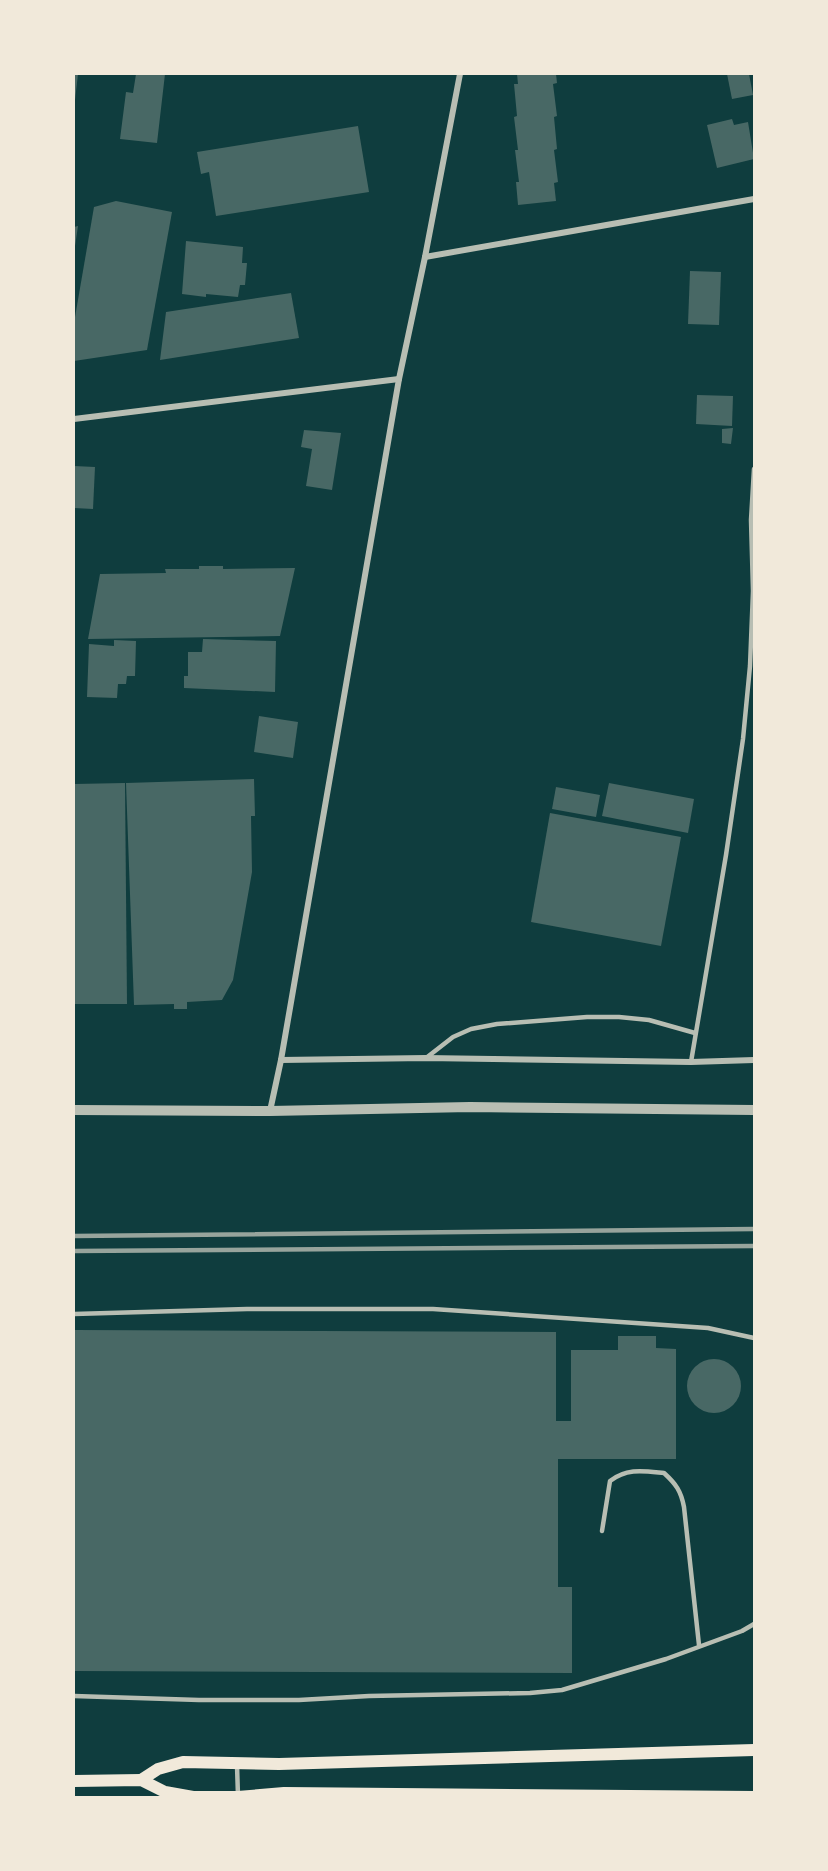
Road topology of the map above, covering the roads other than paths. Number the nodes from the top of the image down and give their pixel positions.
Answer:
1 (460, 74) edge
2 (754, 199) edge
3 (425, 257) junction
4 (399, 379) junction
5 (74, 420) edge
6 (754, 469) edge
7 (695, 1033) junction
8 (426, 1058) junction
9 (280, 1059) junction
10 (754, 1060) edge
11 (691, 1062) junction
12 (74, 1110) edge
13 (754, 1110) edge
14 (270, 1111) junction
15 (74, 1314) edge
16 (754, 1338) edge
17 (603, 1531) dead end
18 (754, 1624) edge
19 (699, 1645) junction
20 (74, 1696) edge
21 (754, 1750) edge
22 (237, 1762) junction
23 (141, 1780) junction
24 (74, 1781) edge
25 (238, 1797) edge
26 (754, 1797) edge

1 - 3 street
2 - 3 street
3 - 4 street
4 - 5 street
4 - 9 street
6 - 7 lane
7 - 8 lane
7 - 11 lane
8 - 9 street
8 - 11 street
9 - 14 street
10 - 11 street
12 - 14 street
13 - 14 street
15 - 16 lane
17 - 19 lane
18 - 19 lane
19 - 20 lane
21 - 22 main road
22 - 23 main road
22 - 25 lane
23 - 24 main road
23 - 25 main road
25 - 26 main road

